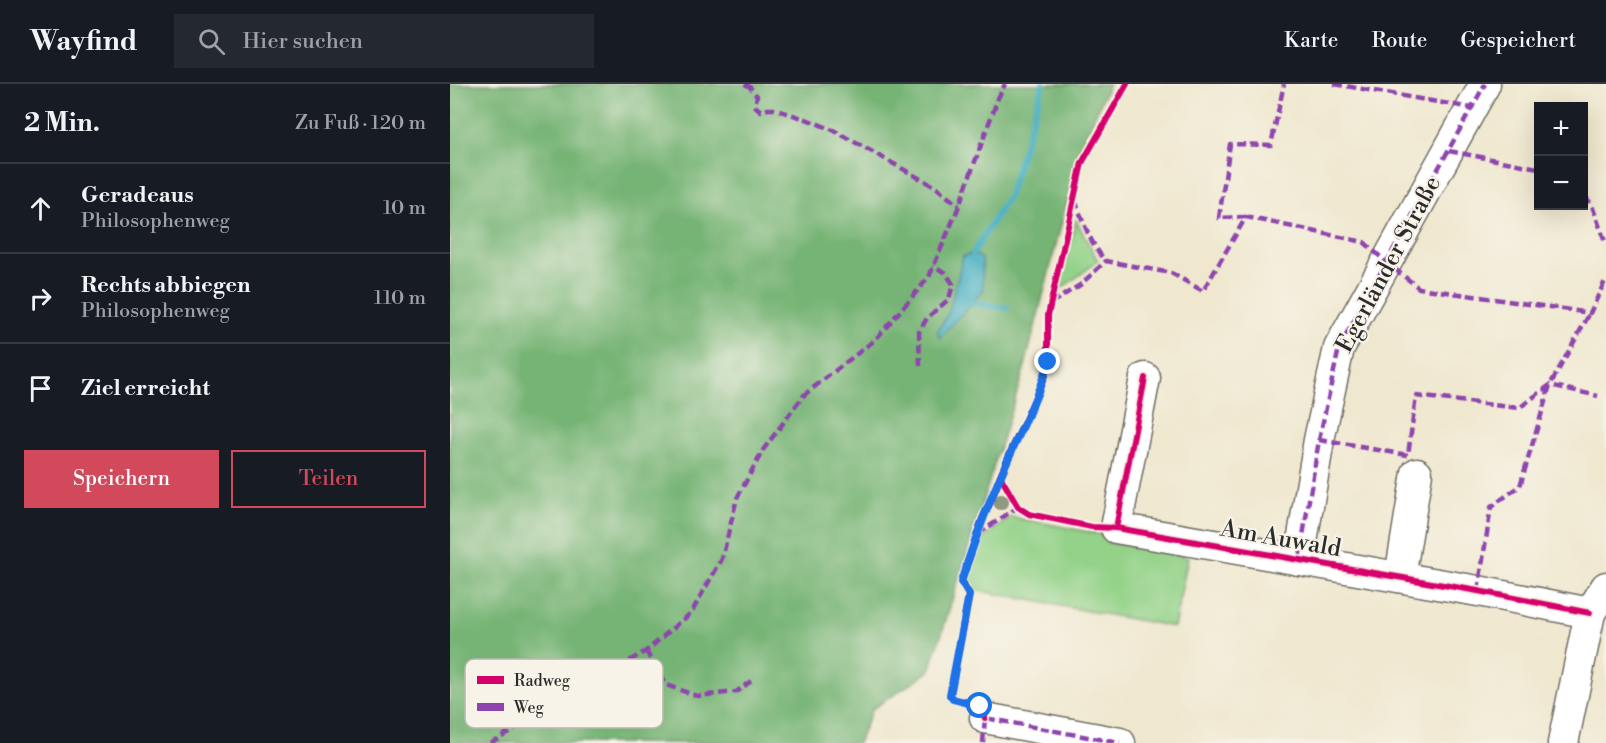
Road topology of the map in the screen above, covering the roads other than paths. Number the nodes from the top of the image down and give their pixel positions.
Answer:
1 (1485, 84) edge
2 (1145, 378) dead end
3 (1417, 473) dead end
4 (1299, 560) junction
5 (1400, 577) junction
6 (1606, 587) edge
7 (1590, 613) junction
8 (985, 718) dead end
9 (1120, 743) edge
10 (1563, 743) edge

1 - 4 street, Egerländer Straße
2 - 4 street, Am Auwald
3 - 5 street
4 - 5 street, Am Auwald
5 - 7 street, Am Auwald
6 - 7 street
7 - 10 street
8 - 9 street

